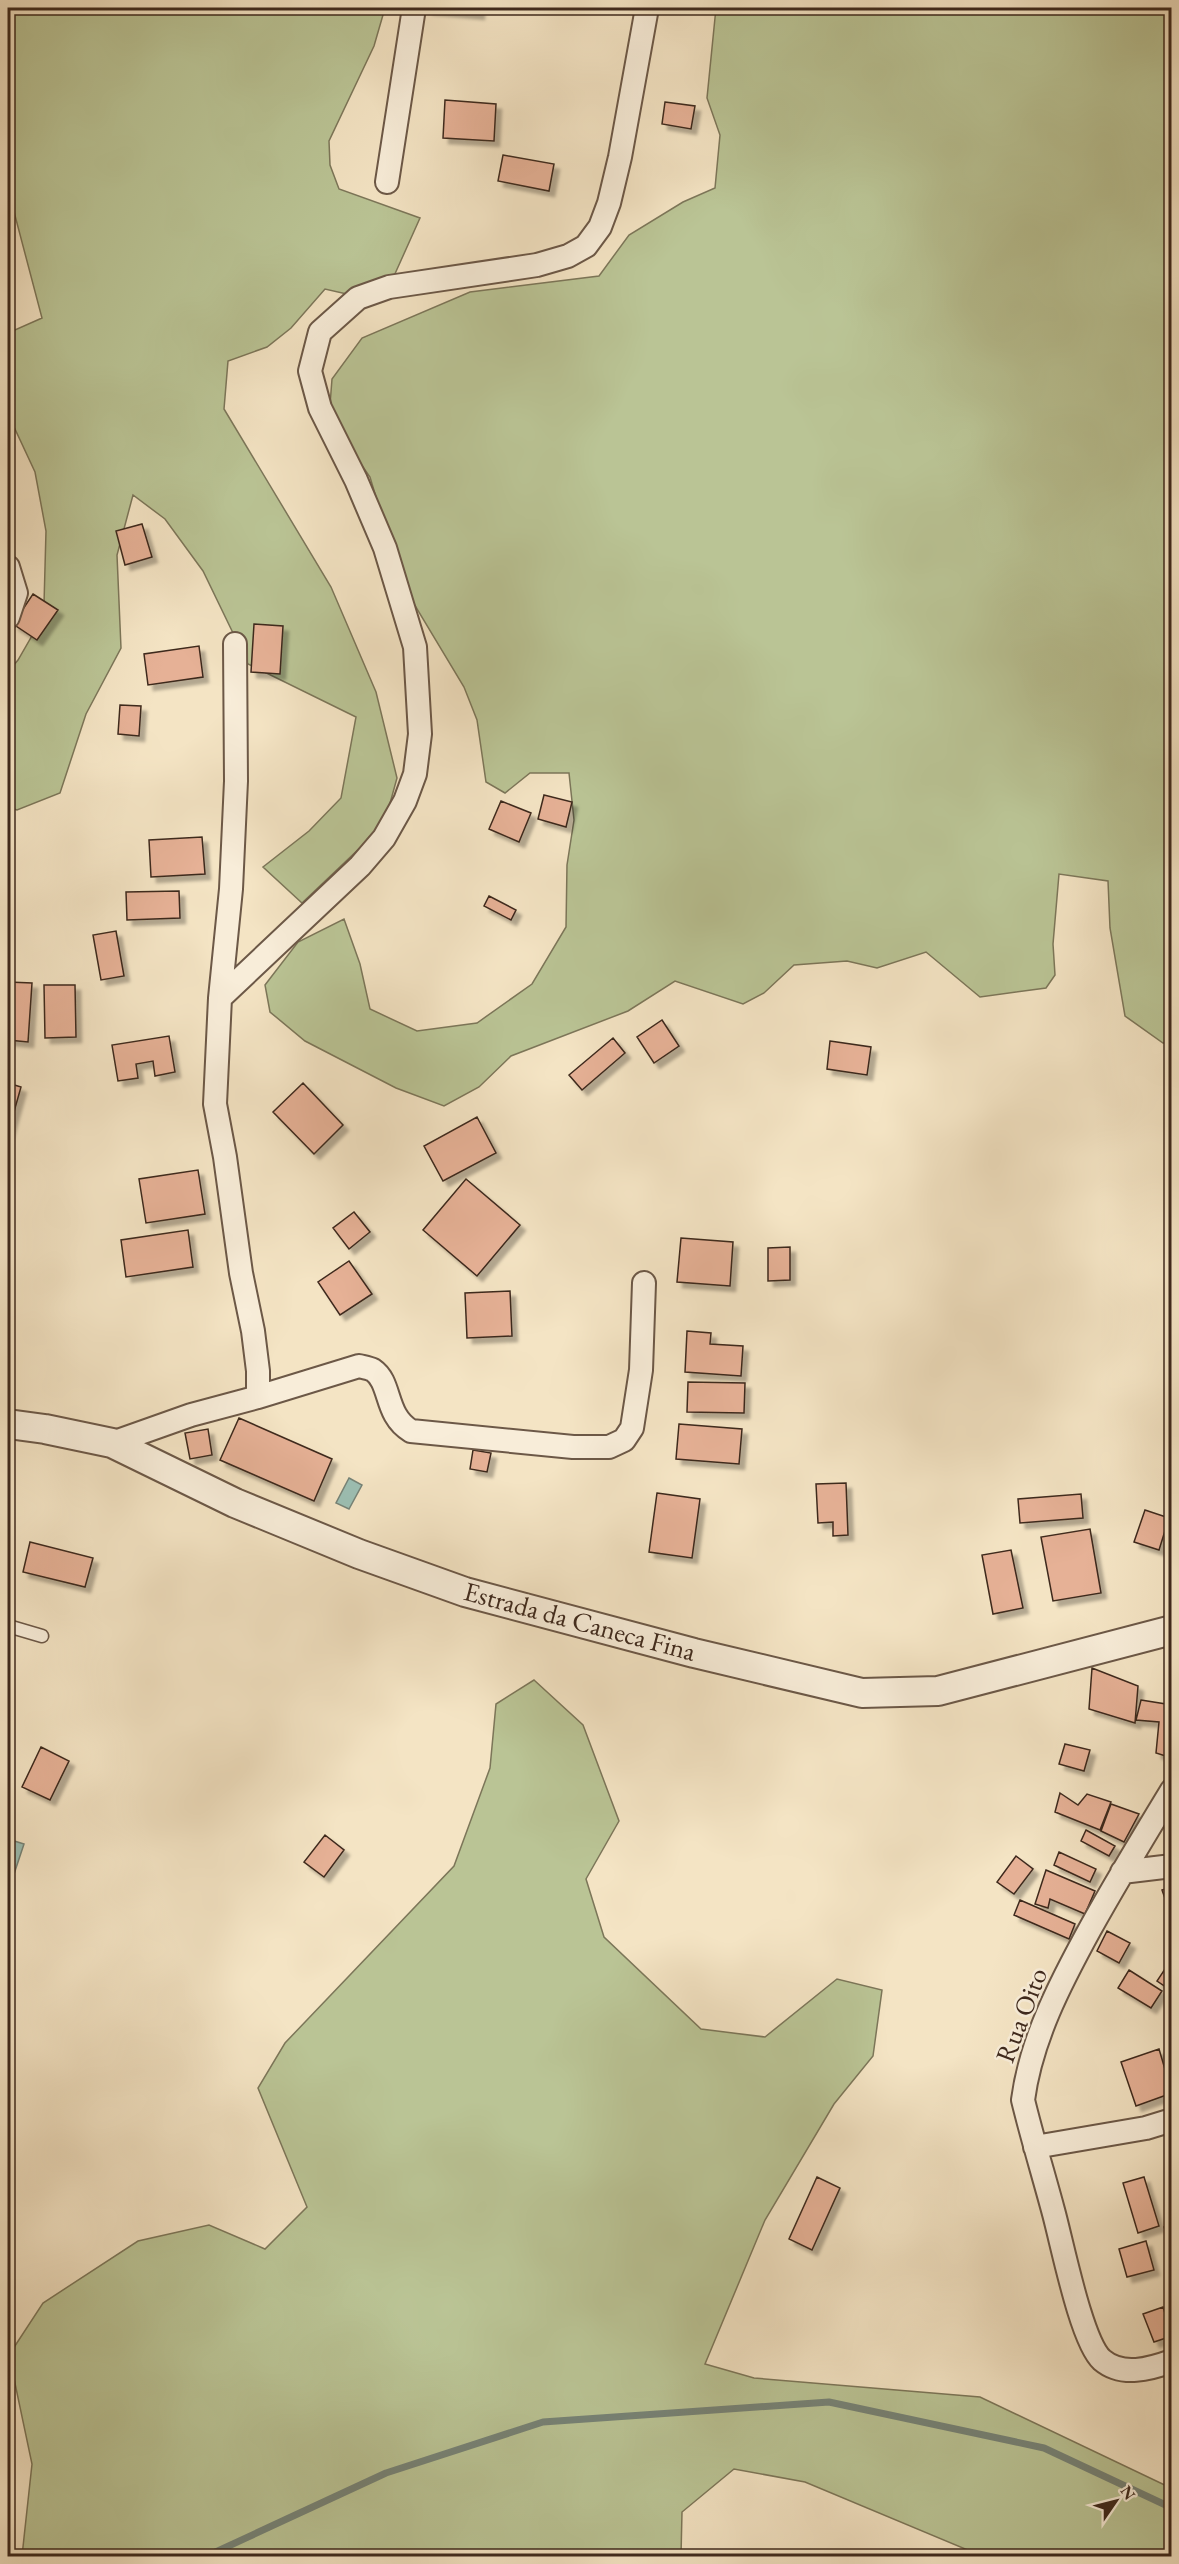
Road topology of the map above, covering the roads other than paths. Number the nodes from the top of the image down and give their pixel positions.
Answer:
1 (414, 8) edge
2 (647, 8) edge
3 (387, 182) dead end
4 (8, 567) edge
5 (8, 617) edge
6 (235, 644) dead end
7 (220, 998) junction
8 (644, 1283) dead end
9 (258, 1397) junction
10 (8, 1424) edge
11 (112, 1443) junction
12 (8, 1626) edge
13 (1172, 1630) edge
14 (42, 1636) dead end
15 (1172, 1790) edge
16 (1172, 1866) edge
17 (1122, 1872) junction
18 (1172, 2120) edge
19 (1035, 2148) junction
20 (1172, 2361) edge

1 - 3 street
2 - 7 street
4 - 5 street
6 - 7 street
7 - 9 street
8 - 9 street
9 - 11 street
10 - 11 street, Estrada da Caneca Fina
11 - 13 street, Estrada da Caneca Fina
12 - 14 lane
15 - 17 street, Rua Oito
16 - 17 street
17 - 19 street, Rua Oito
18 - 19 street
19 - 20 street, Rua Oito

